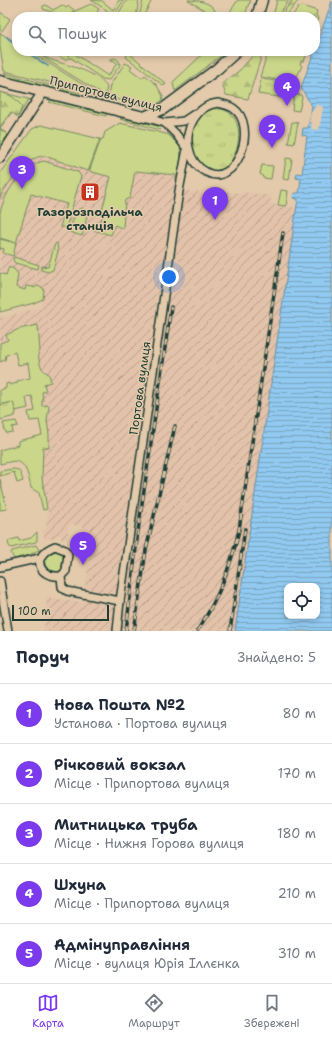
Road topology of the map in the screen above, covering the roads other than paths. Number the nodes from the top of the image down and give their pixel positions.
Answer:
1 (262, 0) edge
2 (258, 12) edge
3 (231, 56) edge
4 (0, 81) edge
5 (43, 92) junction
6 (199, 112) junction
7 (144, 117) junction
8 (165, 123) junction
9 (189, 152) junction
10 (0, 158) edge
11 (40, 558) junction
12 (0, 567) edge
13 (61, 576) junction
14 (0, 581) edge
15 (120, 601) junction
16 (8, 631) edge
17 (118, 631) edge

1 - 2 main road
3 - 7 main road
4 - 5 main road, Припортова вулиця
5 - 7 main road, Припортова вулиця
5 - 10 street
6 - 8 street
6 - 9 street
6 - 9 street, Припортова вулиця
7 - 8 street, Припортова вулиця
8 - 9 street, Припортова вулиця
9 - 15 street, Портова вулиця
11 - 12 street
11 - 13 street
11 - 13 street
13 - 15 street
14 - 16 street
15 - 17 street, Портова вулиця

